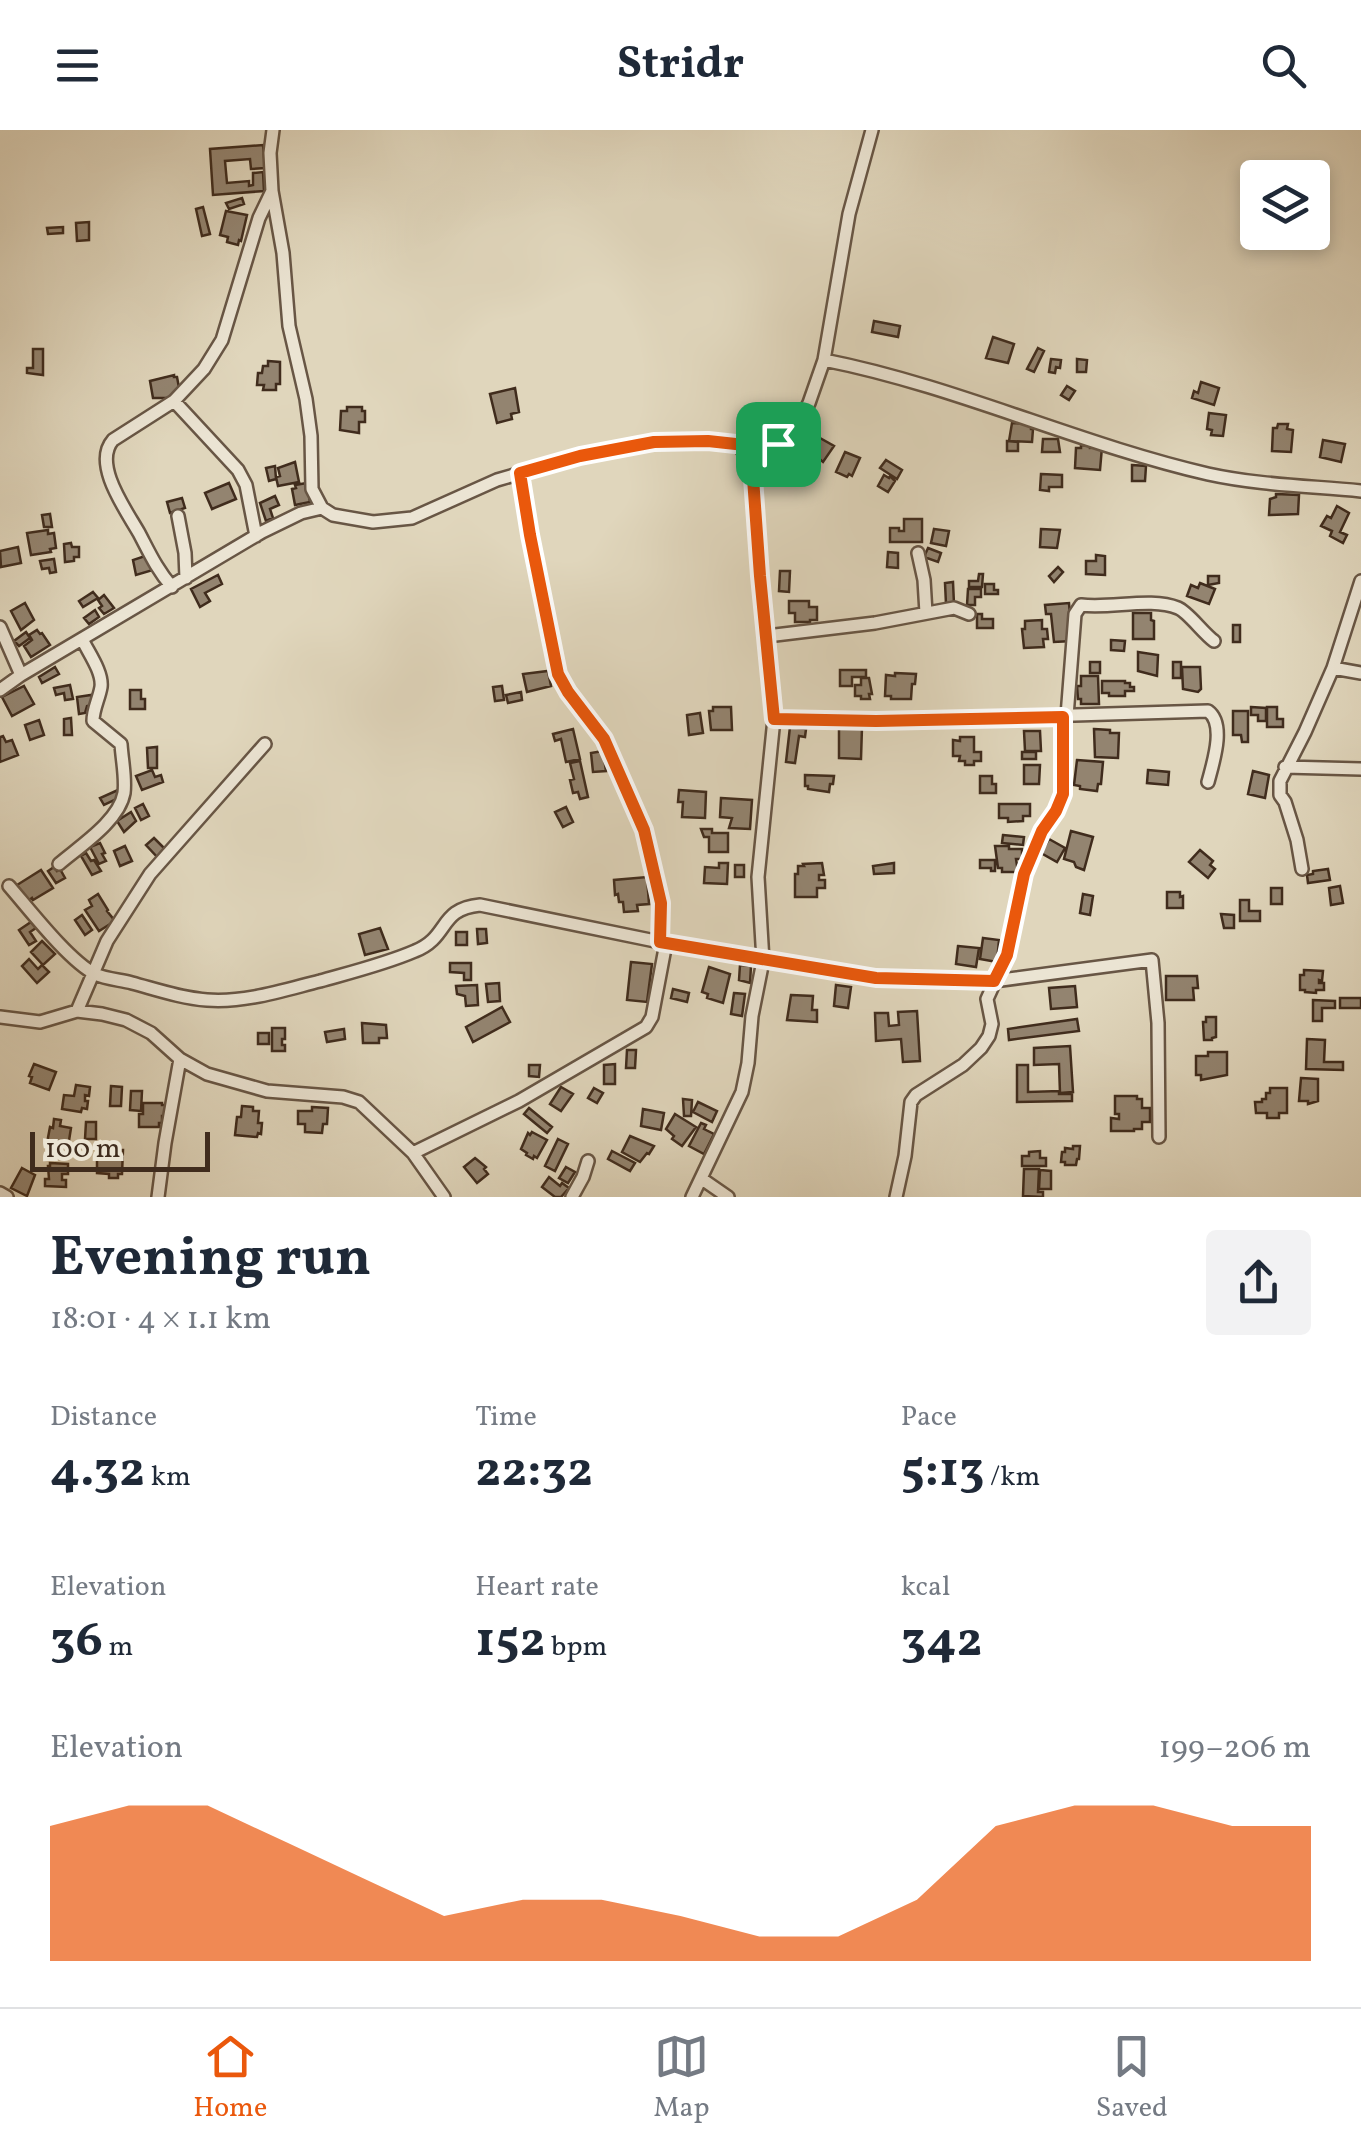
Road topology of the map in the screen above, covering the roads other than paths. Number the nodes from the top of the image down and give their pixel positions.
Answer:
1 (273, 130) edge
2 (872, 130) edge
3 (272, 190) junction
4 (824, 360) junction
5 (174, 401) junction
6 (737, 444) junction
7 (778, 444) junction
8 (752, 464) junction
9 (520, 473) junction
10 (1361, 491) edge
11 (322, 508) junction
12 (178, 516) dead end
13 (256, 536) junction
14 (918, 553) dead end
15 (186, 578) junction
16 (1361, 581) edge
17 (172, 586) junction
18 (926, 613) junction
19 (969, 614) dead end
20 (0, 627) edge
21 (767, 636) junction
22 (82, 639) junction
23 (1214, 641) dead end
24 (1333, 668) junction
25 (21, 674) junction
26 (1361, 674) edge
27 (0, 690) edge
28 (1065, 716) junction
29 (774, 719) junction
30 (265, 744) dead end
31 (1286, 767) junction
32 (1361, 769) edge
33 (1208, 782) dead end
34 (60, 864) dead end
35 (1302, 869) dead end
36 (9, 886) dead end
37 (663, 942) junction
38 (763, 960) junction
39 (94, 973) junction
40 (994, 981) junction
41 (77, 1011) junction
42 (0, 1017) edge
43 (180, 1059) junction
44 (1159, 1136) dead end
45 (413, 1152) junction
46 (588, 1161) dead end
47 (702, 1178) junction
48 (0, 1193) edge
49 (8, 1197) edge
50 (158, 1197) edge
51 (444, 1197) edge
52 (572, 1197) edge
53 (692, 1197) edge
54 (728, 1197) edge
55 (896, 1197) edge

1 - 3 street
2 - 4 street
3 - 5 street
3 - 11 street
4 - 7 street
4 - 10 street
5 - 13 street
5 - 17 street
6 - 7 street
6 - 8 street
6 - 9 street
7 - 8 street
8 - 21 street
9 - 11 street
9 - 37 street
11 - 13 street
12 - 15 street
13 - 15 street
14 - 18 street
15 - 17 street
16 - 24 street
17 - 22 street
18 - 19 street
18 - 21 street
20 - 25 street
21 - 29 street
22 - 25 street
22 - 34 street
23 - 28 street
24 - 26 street
24 - 31 street
25 - 27 street
28 - 29 street
28 - 33 street
28 - 40 street
29 - 38 street
30 - 39 street
31 - 32 street
31 - 35 street
36 - 39 street
37 - 38 street
37 - 39 street
37 - 45 street
38 - 40 street
38 - 47 street
39 - 41 street
40 - 44 street
40 - 55 street
41 - 42 street
41 - 43 street
43 - 45 street
43 - 50 street
45 - 51 street
46 - 52 street
47 - 53 street
47 - 54 street
48 - 49 street

